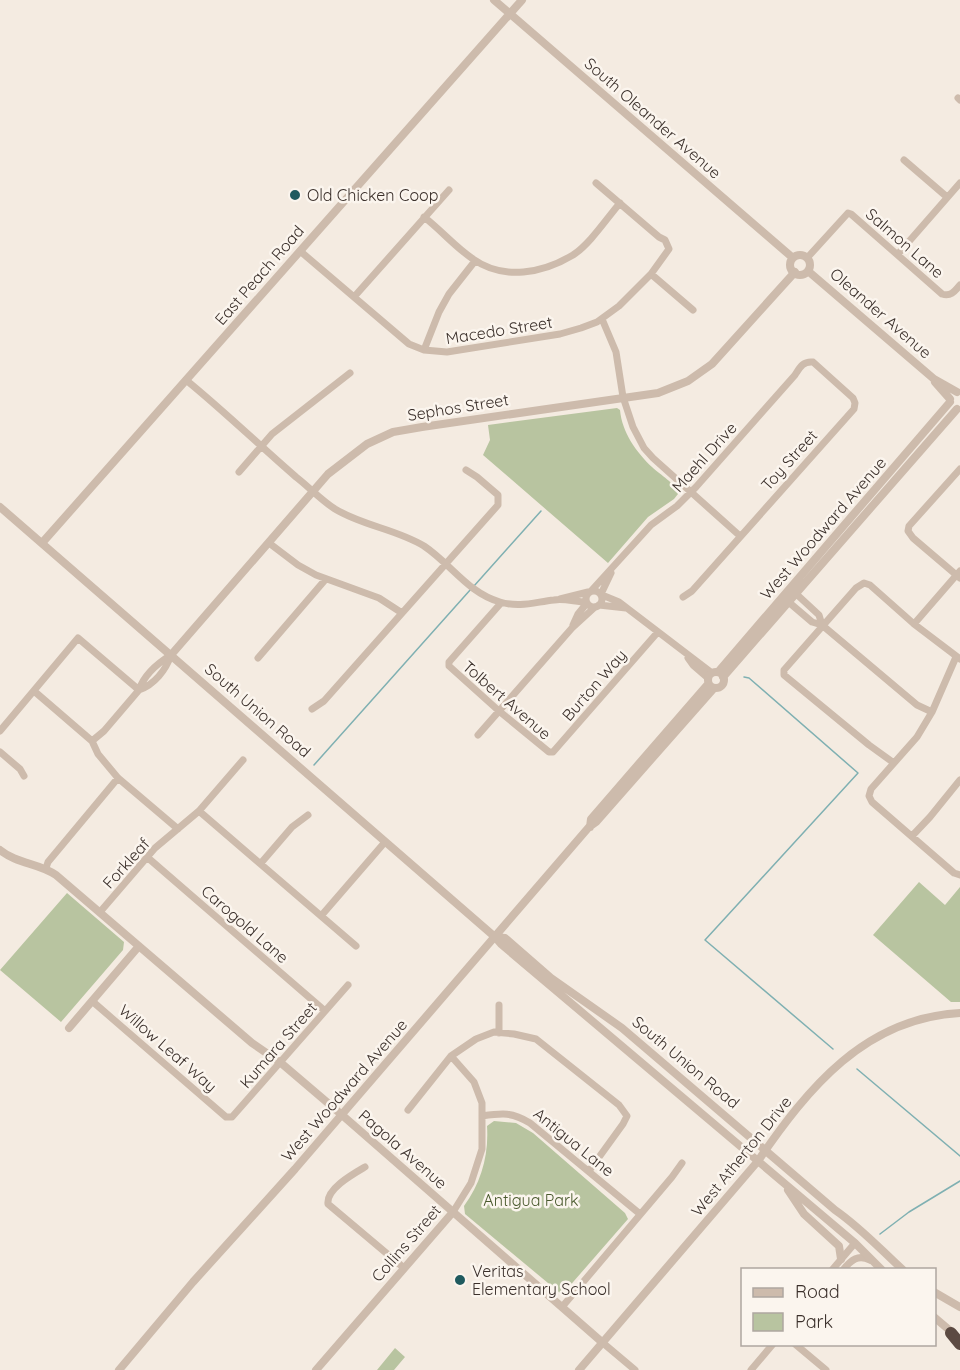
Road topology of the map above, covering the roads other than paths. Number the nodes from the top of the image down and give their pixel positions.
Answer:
1 (494, 0) edge
2 (522, 0) edge
3 (510, 14) junction
4 (904, 160) dead end
5 (596, 183) dead end
6 (960, 183) edge
7 (448, 190) dead end
8 (947, 197) junction
9 (620, 203) junction
10 (424, 217) junction
11 (300, 251) junction
12 (898, 254) junction
13 (793, 258) junction
14 (807, 258) junction
15 (475, 261) junction
16 (808, 271) junction
17 (795, 272) junction
18 (651, 274) junction
19 (960, 285) edge
20 (354, 297) junction
21 (693, 310) dead end
22 (602, 319) junction
23 (424, 350) junction
24 (807, 362) joint
25 (350, 373) dead end
26 (934, 379) junction
27 (186, 380) junction
28 (959, 392) edge
29 (623, 397) junction
30 (954, 405) edge
31 (260, 447) junction
32 (960, 469) edge
33 (466, 470) dead end
34 (239, 472) dead end
35 (314, 491) junction
36 (691, 492) junction
37 (0, 507) edge
38 (740, 536) junction
39 (42, 543) junction
40 (268, 543) junction
41 (446, 564) junction
42 (615, 565) junction
43 (959, 575) edge
44 (325, 580) junction
45 (590, 591) junction
46 (793, 591) junction
47 (601, 594) junction
48 (683, 597) dead end
49 (560, 599) junction
50 (786, 600) junction
51 (575, 601) junction
52 (586, 602) junction
53 (501, 603) junction
54 (597, 606) junction
55 (626, 609) junction
56 (402, 614) junction
57 (578, 614) junction
58 (914, 624) junction
59 (822, 626) junction
60 (572, 628) junction
61 (657, 633) junction
62 (171, 655) junction
63 (258, 658) dead end
64 (958, 658) edge
65 (714, 679) junction
66 (139, 690) junction
67 (34, 691) junction
68 (312, 709) dead end
69 (499, 711) junction
70 (932, 712) junction
71 (0, 731) edge
72 (478, 735) dead end
73 (92, 741) junction
74 (0, 752) edge
75 (549, 752) joint
76 (243, 760) dead end
77 (894, 762) junction
78 (24, 776) dead end
79 (118, 778) junction
80 (960, 780) edge
81 (199, 811) junction
82 (308, 815) dead end
83 (176, 831) junction
84 (912, 836) junction
85 (385, 842) junction
86 (0, 850) edge
87 (147, 857) junction
88 (261, 863) junction
89 (46, 868) junction
90 (960, 875) edge
91 (100, 912) junction
92 (321, 916) junction
93 (495, 937) junction
94 (139, 946) junction
95 (356, 946) dead end
96 (348, 985) dead end
97 (92, 1000) junction
98 (499, 1005) dead end
99 (325, 1011) junction
100 (960, 1013) edge
101 (69, 1028) dead end
102 (499, 1033) junction
103 (451, 1056) junction
104 (281, 1063) junction
105 (408, 1110) dead end
106 (342, 1115) junction
107 (482, 1116) junction
108 (226, 1117) joint
109 (766, 1150) junction
110 (758, 1161) junction
111 (682, 1162) dead end
112 (365, 1167) dead end
113 (588, 1171) junction
114 (783, 1182) junction
115 (453, 1212) junction
116 (640, 1214) junction
117 (855, 1243) junction
118 (879, 1249) junction
119 (841, 1259) junction
120 (873, 1262) junction
121 (404, 1268) junction
122 (833, 1268) edge
123 (844, 1268) edge
124 (881, 1268) edge
125 (902, 1268) edge
126 (936, 1293) edge
127 (562, 1307) junction
128 (960, 1307) edge
129 (936, 1319) edge
130 (956, 1335) edge
131 (603, 1343) junction
132 (960, 1344) edge
133 (771, 1346) edge
134 (797, 1346) edge
135 (119, 1370) edge
136 (316, 1370) edge
137 (579, 1370) edge
138 (635, 1370) edge
139 (752, 1370) edge
140 (826, 1370) edge

1 - 3 street, South Oleander Avenue
2 - 3 street, East Peach Road
3 - 11 street, East Peach Road
3 - 13 street, South Oleander Avenue
4 - 8 street
5 - 9 street
6 - 8 street
7 - 10 street
8 - 12 street
9 - 15 street
9 - 18 street, Macedo Street
10 - 15 street
10 - 20 street
11 - 20 street, Macedo Street
11 - 27 street, East Peach Road
12 - 14 street, Salmon Lane
12 - 19 street, Salmon Lane
13 - 14 street
13 - 17 street
14 - 16 street
15 - 23 street
16 - 17 street
16 - 26 street, Oleander Avenue
17 - 29 street, Sephos Street
18 - 21 street
18 - 22 street, Macedo Street
20 - 23 street, Macedo Street
22 - 23 street, Macedo Street
22 - 29 street
24 - 36 street, Maehl Drive
24 - 38 street, Toy Street
25 - 31 street
26 - 28 street, Oleander Avenue
26 - 30 street, Oleander Avenue
27 - 31 street
27 - 39 street, East Peach Road
28 - 30 street, West Woodward Avenue
29 - 35 street, Sephos Street
29 - 36 street
30 - 46 street, West Woodward Avenue
31 - 34 street
31 - 35 street
32 - 43 street
33 - 41 street
35 - 40 street, Sephos Street
35 - 41 street
36 - 38 street
36 - 42 street, Maehl Drive
37 - 39 street, South Union Road
38 - 48 street, Toy Street
39 - 62 street, South Union Road
40 - 44 street
40 - 62 street, Sephos Street
41 - 53 street
41 - 56 street
42 - 45 street, Maehl Drive
42 - 47 street, Maehl Drive
43 - 58 street
44 - 56 street
44 - 63 street
45 - 47 street
45 - 49 street
45 - 52 street
46 - 50 street, West Woodward Avenue
46 - 59 street
47 - 54 street
47 - 55 street
49 - 51 street
49 - 53 street
50 - 59 street
50 - 65 street, West Woodward Avenue
51 - 52 street
51 - 57 street
52 - 54 street
52 - 57 street
53 - 69 street, Tolbert Avenue
54 - 55 street
54 - 60 street
55 - 61 street
56 - 68 street
57 - 60 street
58 - 59 street
58 - 64 street
59 - 70 street
59 - 77 street
60 - 69 street
61 - 65 street
61 - 75 street, Burton Way
62 - 66 street
62 - 85 street, South Union Road
64 - 70 street
65 - 93 street, West Woodward Avenue
66 - 67 street
66 - 73 street
67 - 71 street
67 - 73 street
69 - 72 street
69 - 75 street, Tolbert Avenue
70 - 77 street
73 - 79 street
74 - 78 street
76 - 81 street, Forkleaf
77 - 84 street
79 - 83 street
79 - 89 street
80 - 84 street
81 - 83 street, Forkleaf
81 - 88 street
82 - 88 street
83 - 87 street, Forkleaf
84 - 90 street
85 - 92 street
85 - 93 street, South Union Road
86 - 89 street
87 - 91 street, Forkleaf
87 - 99 street, Carogold Lane
88 - 92 street
89 - 91 street, Pagola Avenue
91 - 94 street, Pagola Avenue
92 - 95 street
93 - 106 street, West Woodward Avenue
93 - 109 street, South Union Road
93 - 110 street, South Union Road
94 - 97 street
94 - 104 street, Pagola Avenue
96 - 99 street, Kumara Street
97 - 101 street
97 - 108 street, Willow Leaf Way
98 - 102 street
99 - 104 street, Kumara Street
100 - 109 street, West Atherton Drive
102 - 103 street
102 - 113 street
103 - 105 street
103 - 107 street, Collins Street
104 - 106 street, Pagola Avenue
104 - 108 street, Kumara Street
106 - 115 street, Pagola Avenue
106 - 135 street, West Woodward Avenue
107 - 113 street, Antigua Lane
107 - 115 street, Collins Street
109 - 110 street, West Atherton Drive
109 - 118 street, South Union Road
110 - 114 street, South Union Road
110 - 131 street, West Atherton Drive
111 - 116 street
112 - 121 street
113 - 116 street, Antigua Lane
114 - 117 street, South Union Road
114 - 119 street
115 - 121 street, Collins Street
115 - 127 street, Pagola Avenue
116 - 127 street
117 - 118 street
117 - 119 street
117 - 120 street, South Union Road
118 - 125 street, South Union Road
119 - 122 street
120 - 123 street
120 - 124 street, South Union Road
121 - 136 street, Collins Street
126 - 128 street
127 - 131 street, Pagola Avenue
129 - 130 street
130 - 132 highway
131 - 137 street, West Atherton Drive
131 - 138 street
133 - 139 street
134 - 140 street

